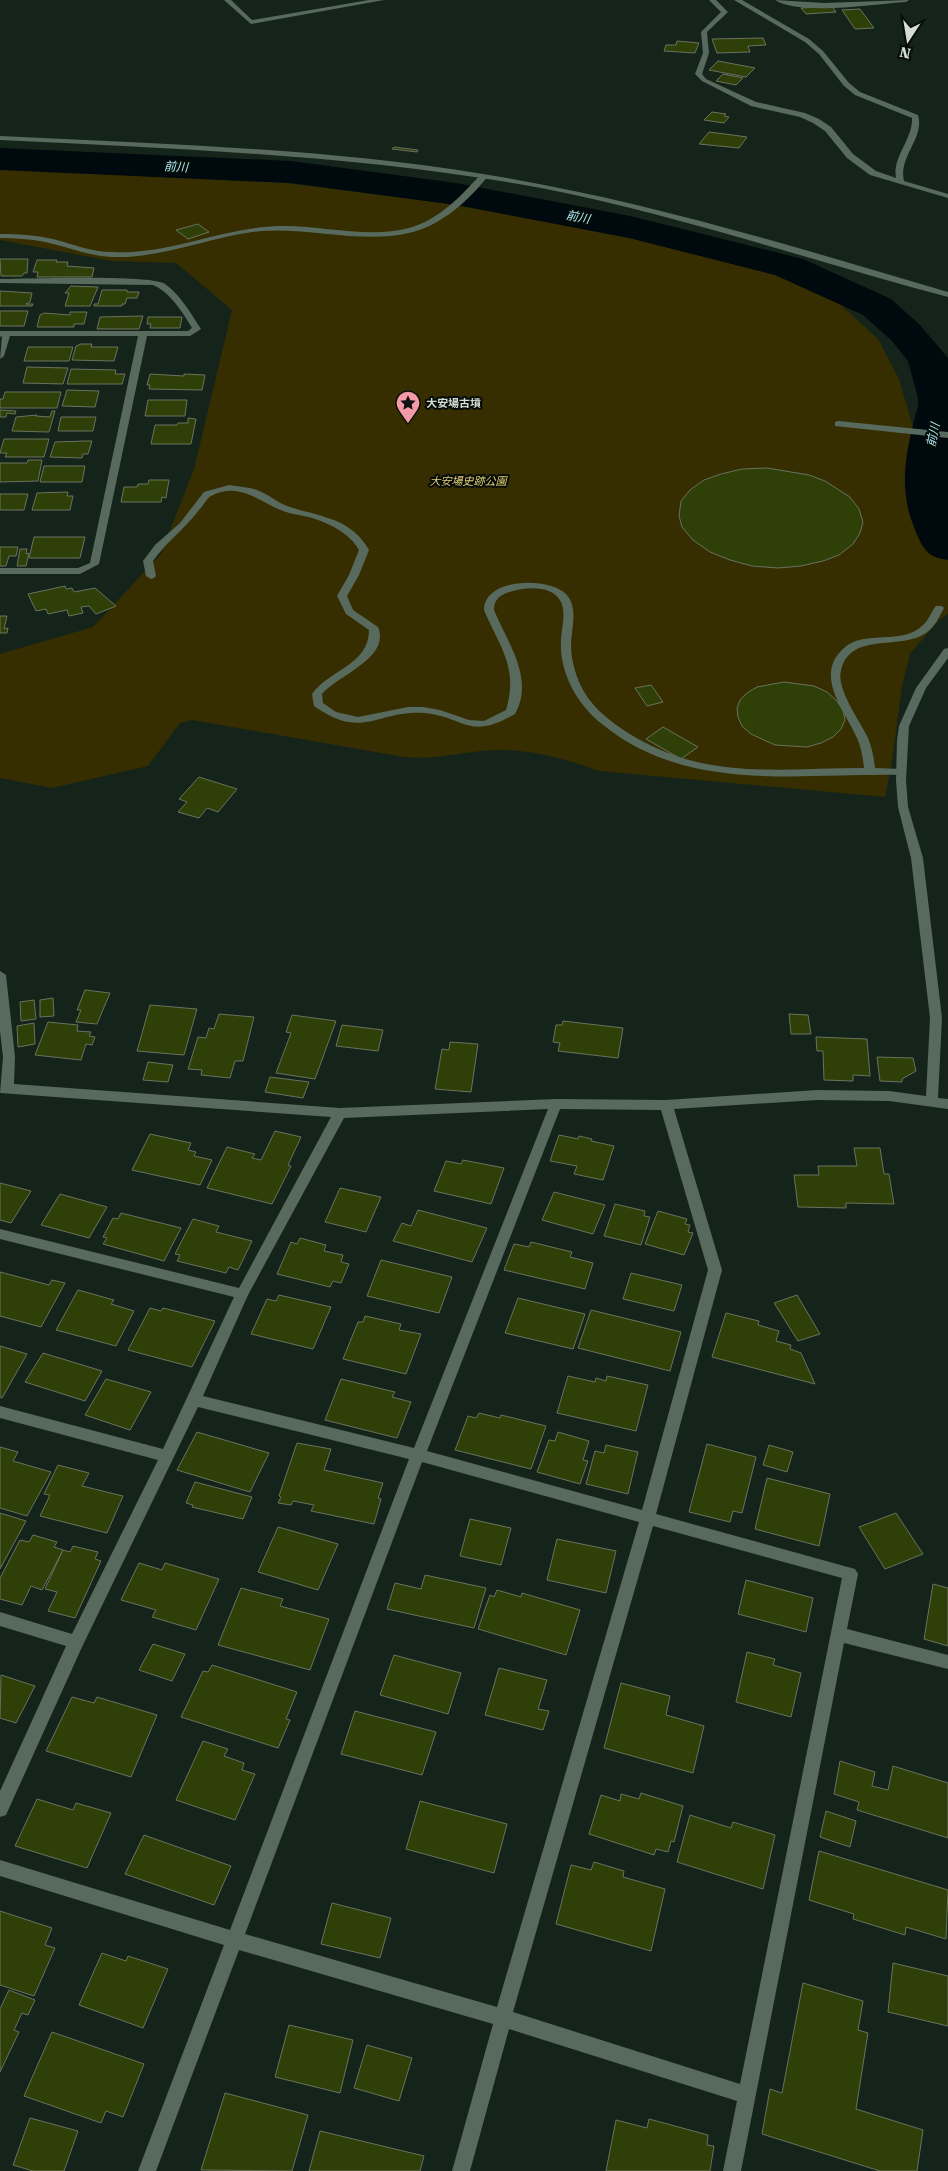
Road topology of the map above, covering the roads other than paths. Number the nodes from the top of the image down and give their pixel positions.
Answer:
1 (227, 0) edge
2 (381, 0) edge
3 (712, 0) edge
4 (737, 0) edge
5 (778, 0) edge
6 (906, 0) edge
7 (0, 138) edge
8 (484, 176) junction
9 (902, 182) junction
10 (948, 196) edge
11 (0, 236) edge
12 (0, 281) edge
13 (948, 295) edge
14 (143, 333) junction
15 (3, 334) edge
16 (0, 356) edge
17 (838, 424) dead end
18 (948, 434) edge
19 (0, 572) edge
20 (151, 576) dead end
21 (940, 608) dead end
22 (948, 651) edge
23 (870, 770) junction
24 (901, 772) junction
25 (0, 976) edge
26 (4, 1088) edge
27 (932, 1101) junction
28 (556, 1104) junction
29 (948, 1104) edge
30 (666, 1105) junction
31 (340, 1113) junction
32 (0, 1234) edge
33 (242, 1294) junction
34 (194, 1400) junction
35 (0, 1412) edge
36 (418, 1455) junction
37 (167, 1456) junction
38 (648, 1517) junction
39 (0, 1619) edge
40 (838, 1634) junction
41 (76, 1642) junction
42 (948, 1662) edge
43 (0, 1809) edge
44 (0, 1868) edge
45 (235, 1940) junction
46 (503, 2018) junction
47 (747, 2096) junction
48 (147, 2171) edge
49 (461, 2171) edge
50 (732, 2171) edge

1 - 2 street
3 - 9 street
4 - 9 street
5 - 6 street
7 - 8 street
8 - 11 street
8 - 13 street
9 - 10 street
12 - 14 street
14 - 15 street
14 - 19 street
15 - 16 street
17 - 18 street
20 - 23 street
21 - 23 street
22 - 24 street
23 - 24 street
24 - 27 street
25 - 26 street
26 - 31 street
27 - 29 street
27 - 30 street
28 - 30 street
28 - 31 street
28 - 36 street
30 - 38 street
31 - 33 street
32 - 33 street
33 - 34 street
34 - 36 street
34 - 37 street
35 - 37 street
36 - 38 street
36 - 45 street
37 - 41 street
38 - 40 street
38 - 46 street
39 - 41 street
40 - 42 street
40 - 47 street
41 - 43 street
44 - 45 street
45 - 46 street
45 - 48 street
46 - 47 street
46 - 49 street
47 - 50 street

